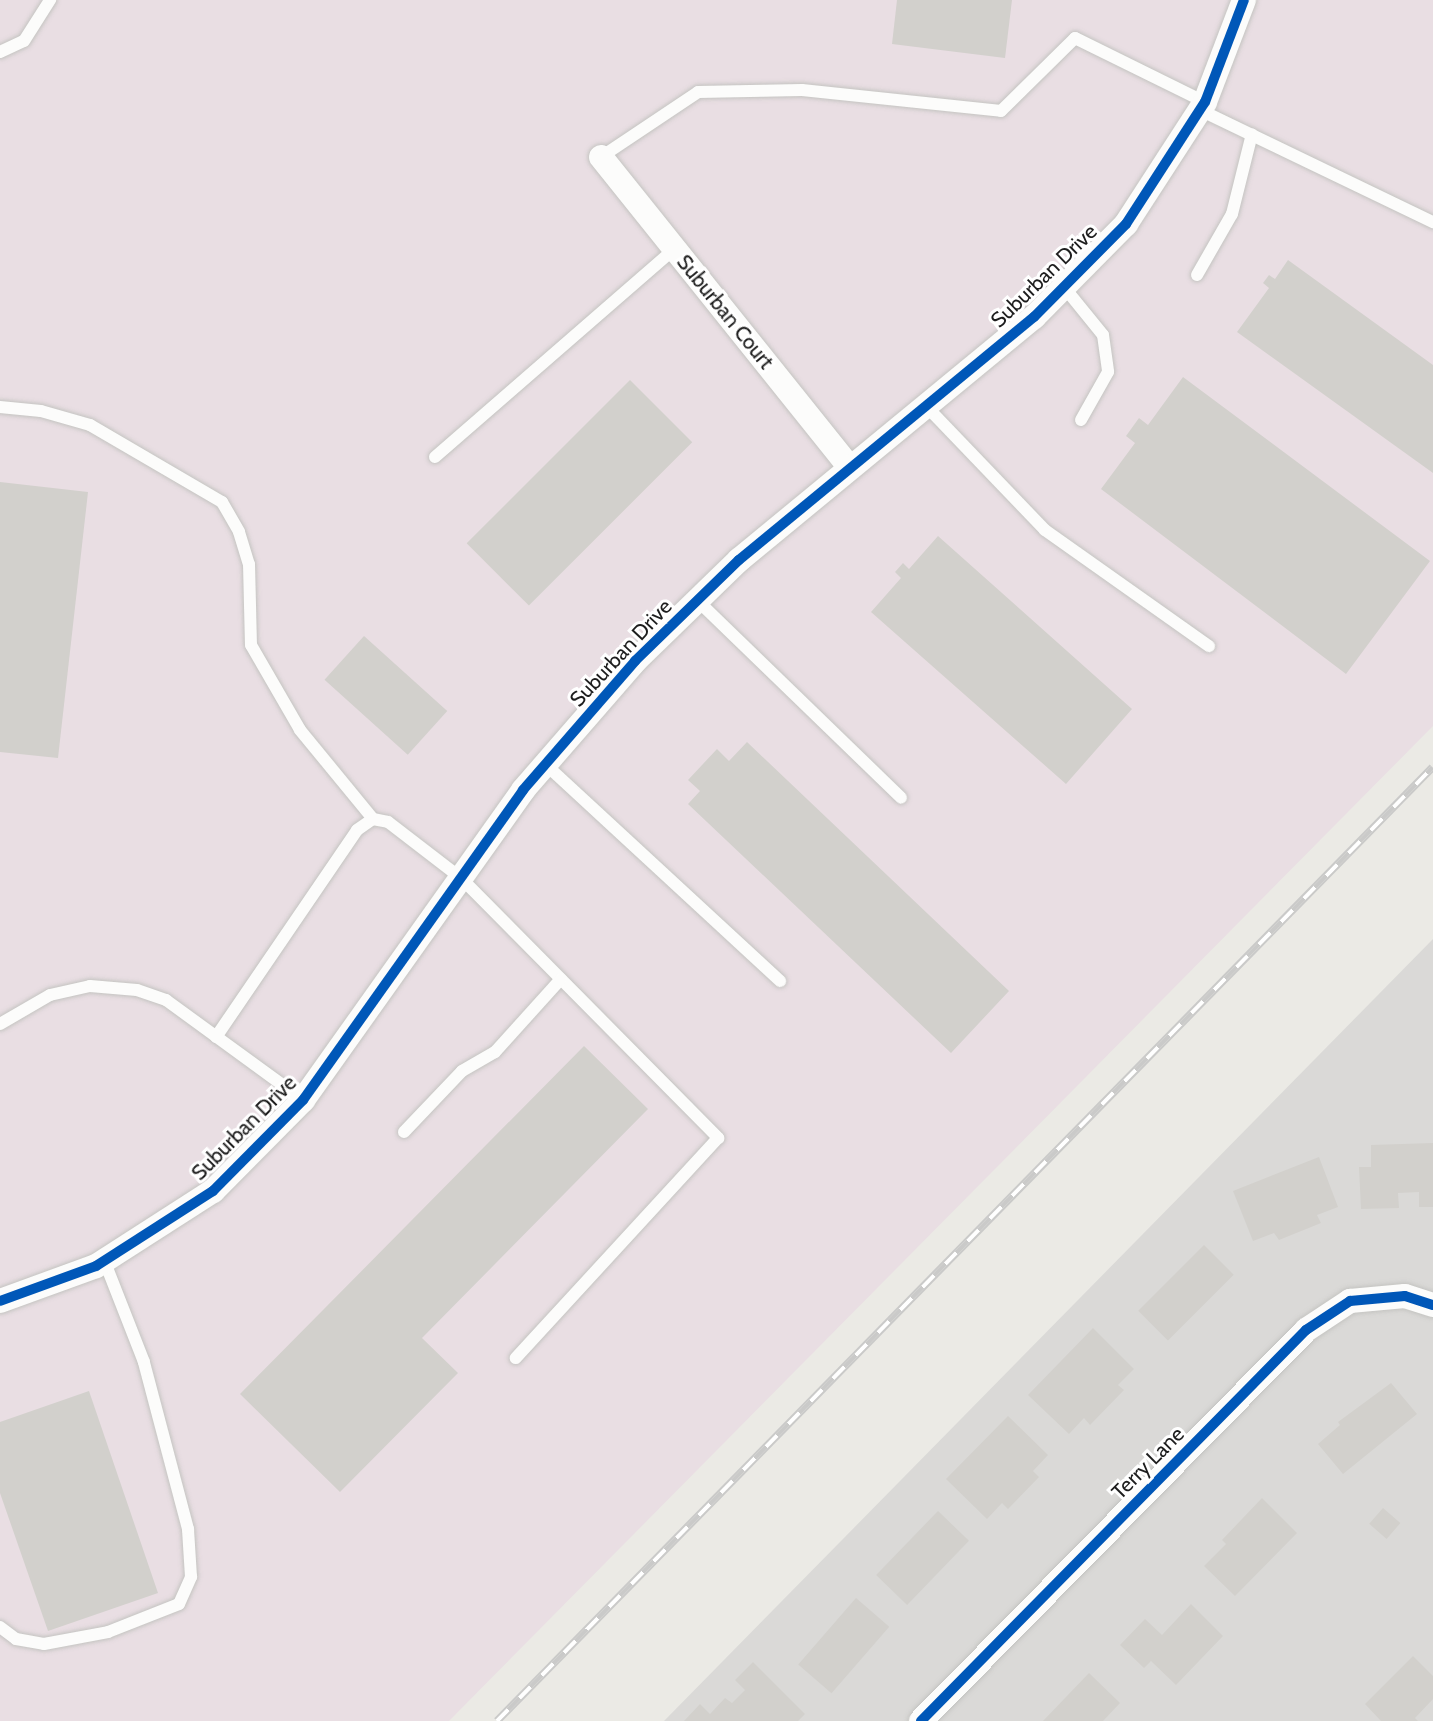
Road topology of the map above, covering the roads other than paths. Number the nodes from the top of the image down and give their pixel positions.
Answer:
1 (50, 0) edge
2 (1244, 0) edge
3 (0, 52) edge
4 (1203, 106) junction
5 (1252, 134) junction
6 (601, 158) joint
7 (1433, 222) edge
8 (674, 249) junction
9 (1197, 275) dead end
10 (1064, 287) junction
11 (925, 405) junction
12 (0, 407) edge
13 (1081, 420) dead end
14 (435, 457) dead end
15 (849, 467) junction
16 (697, 600) junction
17 (1209, 646) dead end
18 (545, 764) junction
19 (901, 798) dead end
20 (373, 819) junction
21 (461, 877) junction
22 (561, 979) junction
23 (780, 981) dead end
24 (0, 1024) edge
25 (216, 1037) junction
26 (303, 1100) junction
27 (404, 1132) dead end
28 (104, 1260) junction
29 (0, 1301) edge
30 (1433, 1305) edge
31 (516, 1358) dead end
32 (0, 1627) edge
33 (921, 1721) edge

1 - 3 lane
2 - 4 street, Suburban Drive
4 - 5 lane
4 - 6 lane
4 - 10 street, Suburban Drive
5 - 7 lane
5 - 9 lane
6 - 8 street, Suburban Court
8 - 14 lane
8 - 15 street, Suburban Court
10 - 11 street, Suburban Drive
10 - 13 lane
11 - 15 street, Suburban Drive
11 - 17 lane
12 - 20 lane
15 - 16 street, Suburban Drive
16 - 18 street, Suburban Drive
16 - 19 lane
18 - 21 street, Suburban Drive
18 - 23 lane
20 - 21 lane
20 - 25 lane
21 - 22 lane
21 - 26 street, Suburban Drive
22 - 27 lane
22 - 31 lane
24 - 25 lane
25 - 26 lane
26 - 28 street, Suburban Drive
28 - 29 street, Suburban Drive
28 - 32 lane
30 - 33 street, Terry Lane

